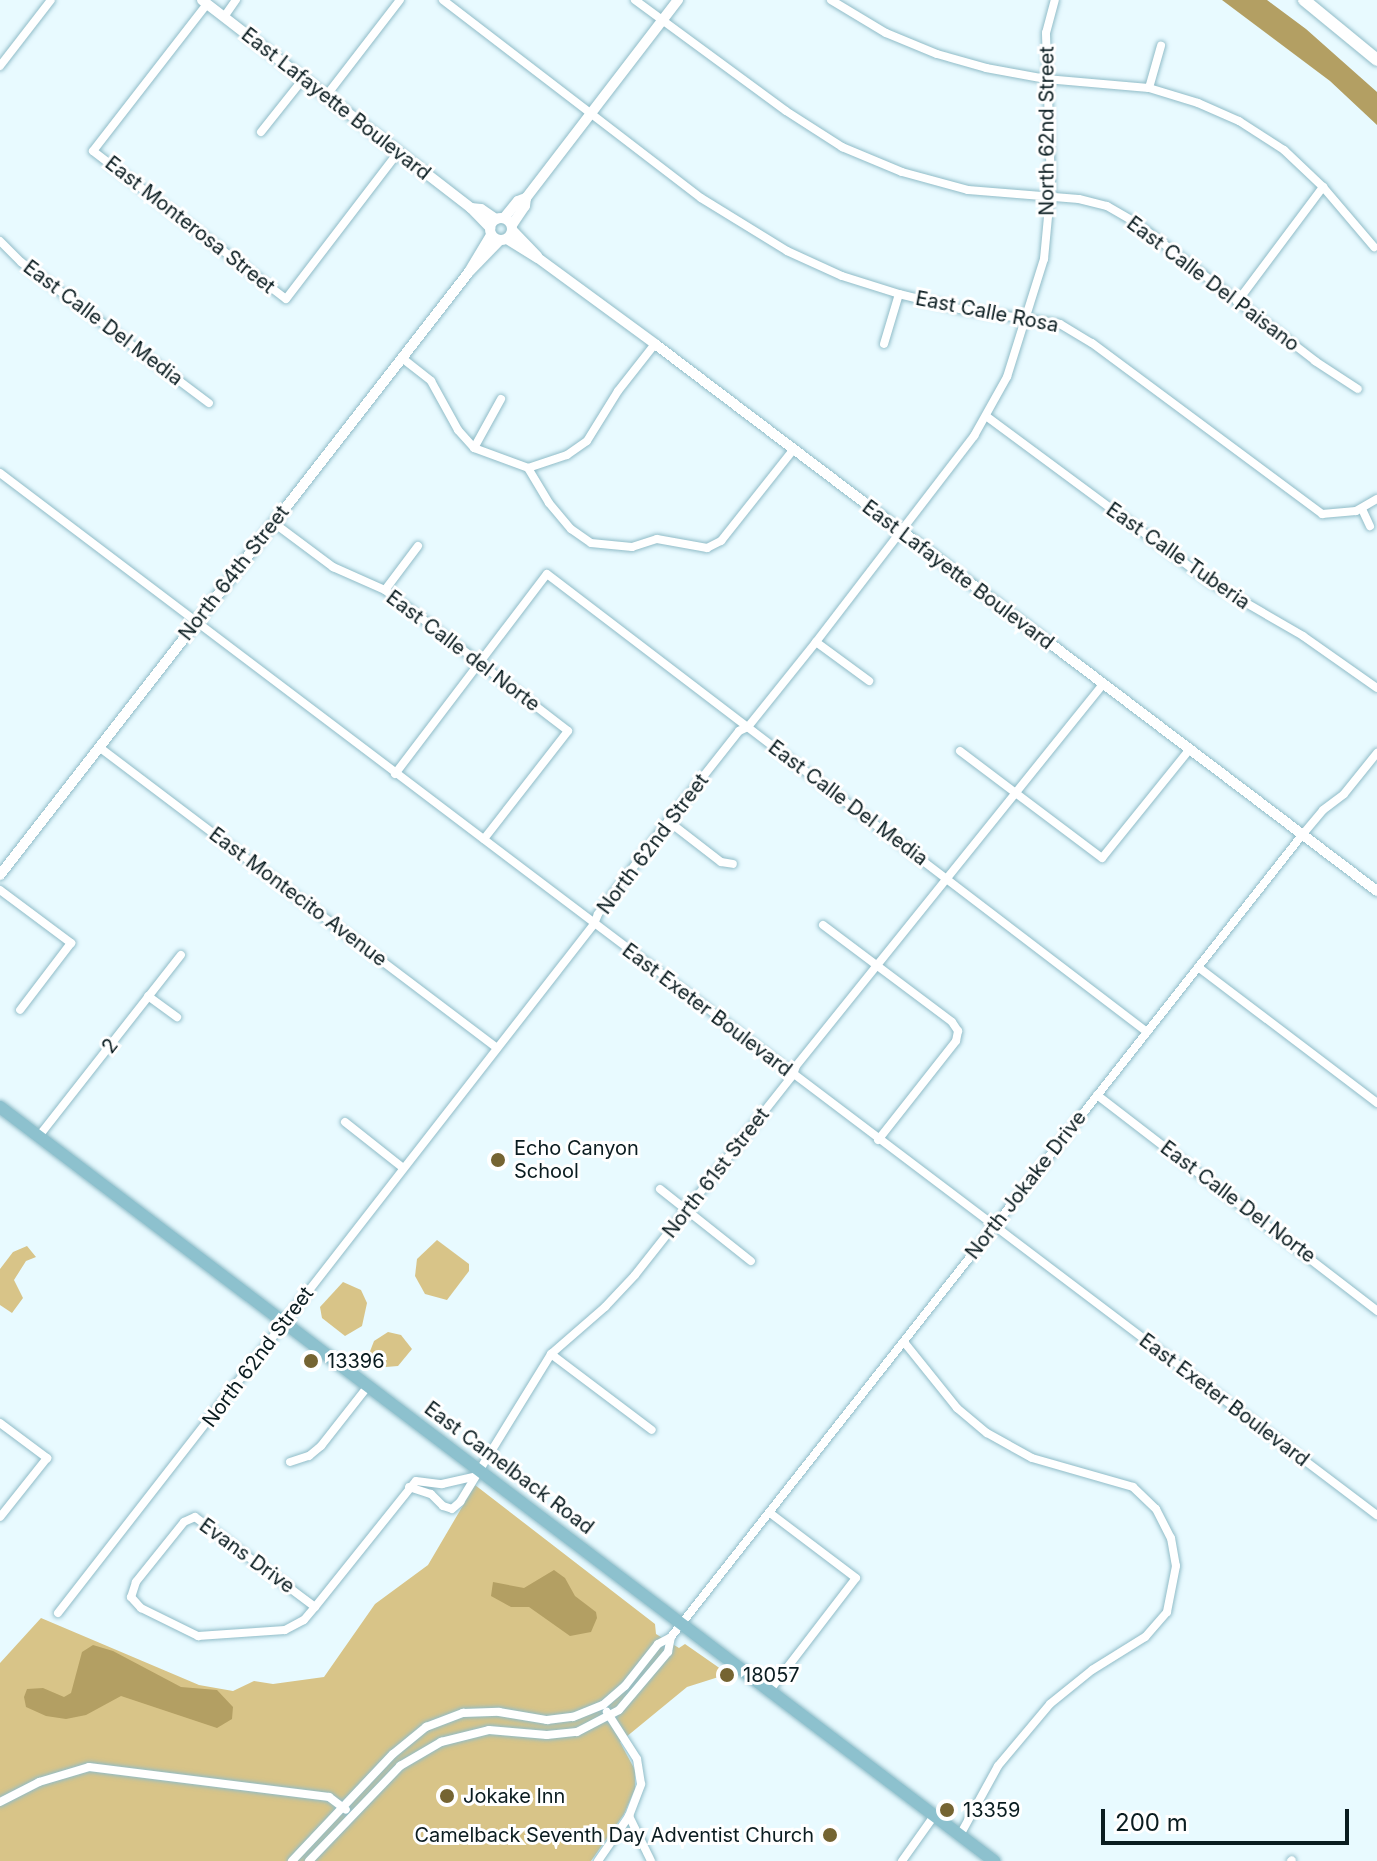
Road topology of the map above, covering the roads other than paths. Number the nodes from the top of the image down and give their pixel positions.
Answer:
1 (51, 0) edge
2 (236, 0) edge
3 (400, 0) edge
4 (443, 0) edge
5 (635, 0) edge
6 (678, 0) edge
7 (831, 0) edge
8 (1055, 0) edge
9 (1304, 0) edge
10 (204, 2) edge
11 (224, 17) junction
12 (662, 21) junction
13 (1161, 46) dead end
14 (1377, 60) edge
15 (0, 66) edge
16 (304, 78) junction
17 (1046, 79) junction
18 (1149, 88) junction
19 (326, 96) junction
20 (590, 114) junction
21 (261, 132) dead end
22 (399, 151) junction
23 (1323, 187) junction
24 (1050, 197) junction
25 (502, 229) junction
26 (0, 241) edge
27 (1374, 247) dead end
28 (899, 294) junction
29 (1237, 302) junction
30 (1028, 317) junction
31 (655, 344) junction
32 (884, 344) dead end
33 (402, 358) junction
34 (1358, 389) dead end
35 (501, 399) dead end
36 (209, 403) dead end
37 (986, 416) junction
38 (474, 448) junction
39 (793, 450) junction
40 (528, 468) junction
41 (0, 473) edge
42 (1377, 499) edge
43 (1362, 509) junction
44 (274, 523) junction
45 (1370, 526) dead end
46 (903, 532) junction
47 (418, 546) dead end
48 (385, 590) junction
49 (196, 621) junction
50 (816, 642) junction
51 (480, 663) junction
52 (869, 681) dead end
53 (1102, 685) junction
54 (1377, 688) edge
55 (748, 727) junction
56 (99, 747) junction
57 (1189, 750) junction
58 (960, 751) dead end
59 (1377, 753) edge
60 (395, 774) junction
61 (1016, 793) junction
62 (668, 821) junction
63 (1303, 834) junction
64 (484, 839) junction
65 (733, 864) dead end
66 (0, 875) edge
67 (947, 878) junction
68 (0, 890) edge
69 (1377, 891) edge
70 (594, 924) junction
71 (823, 925) dead end
72 (181, 955) dead end
73 (877, 965) junction
74 (1198, 967) junction
75 (148, 996) junction
76 (20, 1010) dead end
77 (177, 1017) dead end
78 (1147, 1032) junction
79 (497, 1048) junction
80 (793, 1075) junction
81 (1097, 1095) junction
82 (1377, 1103) edge
83 (0, 1107) edge
84 (345, 1122) dead end
85 (39, 1136) junction
86 (878, 1140) junction
87 (403, 1168) junction
88 (660, 1189) dead end
89 (688, 1211) junction
90 (994, 1226) junction
91 (751, 1261) dead end
92 (1377, 1311) edge
93 (284, 1323) junction
94 (904, 1342) junction
95 (551, 1354) junction
96 (368, 1386) junction
97 (0, 1423) edge
98 (652, 1430) dead end
99 (290, 1462) dead end
100 (475, 1473) junction
101 (442, 1484) junction
102 (409, 1487) junction
103 (436, 1499) junction
104 (770, 1513) junction
105 (1377, 1515) edge
106 (0, 1517) edge
107 (315, 1607) junction
108 (58, 1613) dead end
109 (682, 1623) junction
110 (671, 1637) junction
111 (770, 1690) junction
112 (603, 1705) junction
113 (610, 1716) junction
114 (0, 1802) edge
115 (343, 1807) junction
116 (352, 1815) junction
117 (629, 1816) junction
118 (934, 1816) junction
119 (960, 1835) junction
120 (292, 1861) edge
121 (309, 1861) edge
122 (598, 1861) edge
123 (651, 1861) edge
124 (902, 1861) edge
125 (994, 1861) edge

1 - 15 street
2 - 11 street
3 - 19 street
4 - 20 street, East Calle Rosa
5 - 12 street, East Calle Del Paisano
6 - 12 street, North 64th Street
7 - 17 street
8 - 17 street, North 62nd Street
9 - 14 main road
10 - 11 street, East Lafayette Boulevard
10 - 22 street, East Monterosa Street
11 - 16 street, East Lafayette Boulevard
12 - 20 street, North 64th Street
12 - 24 street, East Calle Del Paisano
13 - 18 street
16 - 19 street, East Lafayette Boulevard
16 - 21 street
17 - 18 street
17 - 24 street, North 62nd Street
18 - 23 street
19 - 22 street, East Lafayette Boulevard
20 - 25 street, North 64th Street
20 - 28 street, East Calle Rosa
22 - 25 street, East Lafayette Boulevard
23 - 27 street
23 - 29 street
24 - 29 street, East Calle Del Paisano
24 - 30 street, North 62nd Street
25 - 31 street, East Lafayette Boulevard
25 - 33 street, North 64th Street
26 - 36 street, East Calle Del Media
28 - 30 street, East Calle Rosa
28 - 32 street
29 - 34 street, East Calle Del Paisano
30 - 37 street, North 62nd Street
30 - 43 street, East Calle Rosa
31 - 39 street, East Lafayette Boulevard
31 - 40 street
33 - 38 street
33 - 44 street, North 64th Street
35 - 38 street
37 - 46 street, North 62nd Street
37 - 54 street, East Calle Tuberia
38 - 40 street
39 - 40 street
39 - 46 street, East Lafayette Boulevard
41 - 49 street, East Exeter Boulevard
42 - 43 street
43 - 45 street
44 - 48 street, East Calle del Norte
44 - 49 street, North 64th Street
46 - 50 street, North 62nd Street
46 - 53 street, East Lafayette Boulevard
47 - 48 street
48 - 51 street, East Calle del Norte
49 - 56 street, North 64th Street
49 - 60 street, East Exeter Boulevard
50 - 52 street
50 - 55 street, North 62nd Street
51 - 55 street, East Calle Del Media
51 - 60 street
51 - 64 street, East Calle del Norte
53 - 57 street, East Lafayette Boulevard
53 - 61 street, North 61st Street
55 - 62 street, North 62nd Street
55 - 67 street, East Calle Del Media
56 - 66 street, North 64th Street
56 - 79 street, East Montecito Avenue
57 - 61 street
57 - 63 street, East Lafayette Boulevard
58 - 61 street
59 - 63 street, North Jokake Drive
60 - 64 street, East Exeter Boulevard
61 - 67 street, North 61st Street
62 - 65 street
62 - 70 street, North 62nd Street
63 - 69 street, East Lafayette Boulevard
63 - 74 street, North Jokake Drive
64 - 70 street, East Exeter Boulevard
67 - 73 street, North 61st Street
67 - 78 street, East Calle Del Media
68 - 76 street
70 - 79 street, North 62nd Street
70 - 80 street, East Exeter Boulevard
71 - 73 street
72 - 75 street, 2
73 - 80 street, North 61st Street
73 - 86 street
74 - 78 street, North Jokake Drive
74 - 82 street
75 - 77 street
75 - 85 street, 2
78 - 81 street, North Jokake Drive
79 - 87 street, North 62nd Street
80 - 86 street, East Exeter Boulevard
80 - 89 street, North 61st Street
81 - 90 street, North Jokake Drive
81 - 92 street, East Calle Del Norte
83 - 85 main road, East Camelback Road
84 - 87 street
85 - 93 main road, East Camelback Road
86 - 90 street, East Exeter Boulevard
87 - 93 street, North 62nd Street
88 - 89 street
89 - 91 street
89 - 95 street, North 61st Street
90 - 94 street, North Jokake Drive
90 - 105 street, East Exeter Boulevard
93 - 96 main road, East Camelback Road
93 - 108 street, North 62nd Street
94 - 104 street, North Jokake Drive
94 - 119 street
95 - 98 street
95 - 100 street, North 61st Street
96 - 99 street
96 - 100 main road, East Camelback Road
97 - 106 street
100 - 101 street
100 - 103 street
100 - 109 main road, East Camelback Road
101 - 102 street
101 - 103 street
102 - 103 street
102 - 107 street, Evans Drive
104 - 109 street, North Jokake Drive
104 - 111 street
107 - 107 street, Evans Drive
109 - 110 street, North Jokake Drive
109 - 111 main road, East Camelback Road
110 - 112 street
110 - 113 street
111 - 118 main road, East Camelback Road
112 - 113 street
112 - 115 street
113 - 116 street
113 - 117 street
114 - 115 street
115 - 116 street
115 - 120 street
116 - 121 street
117 - 122 street
117 - 123 street
118 - 119 main road, East Camelback Road
118 - 124 street
119 - 125 main road, East Camelback Road

